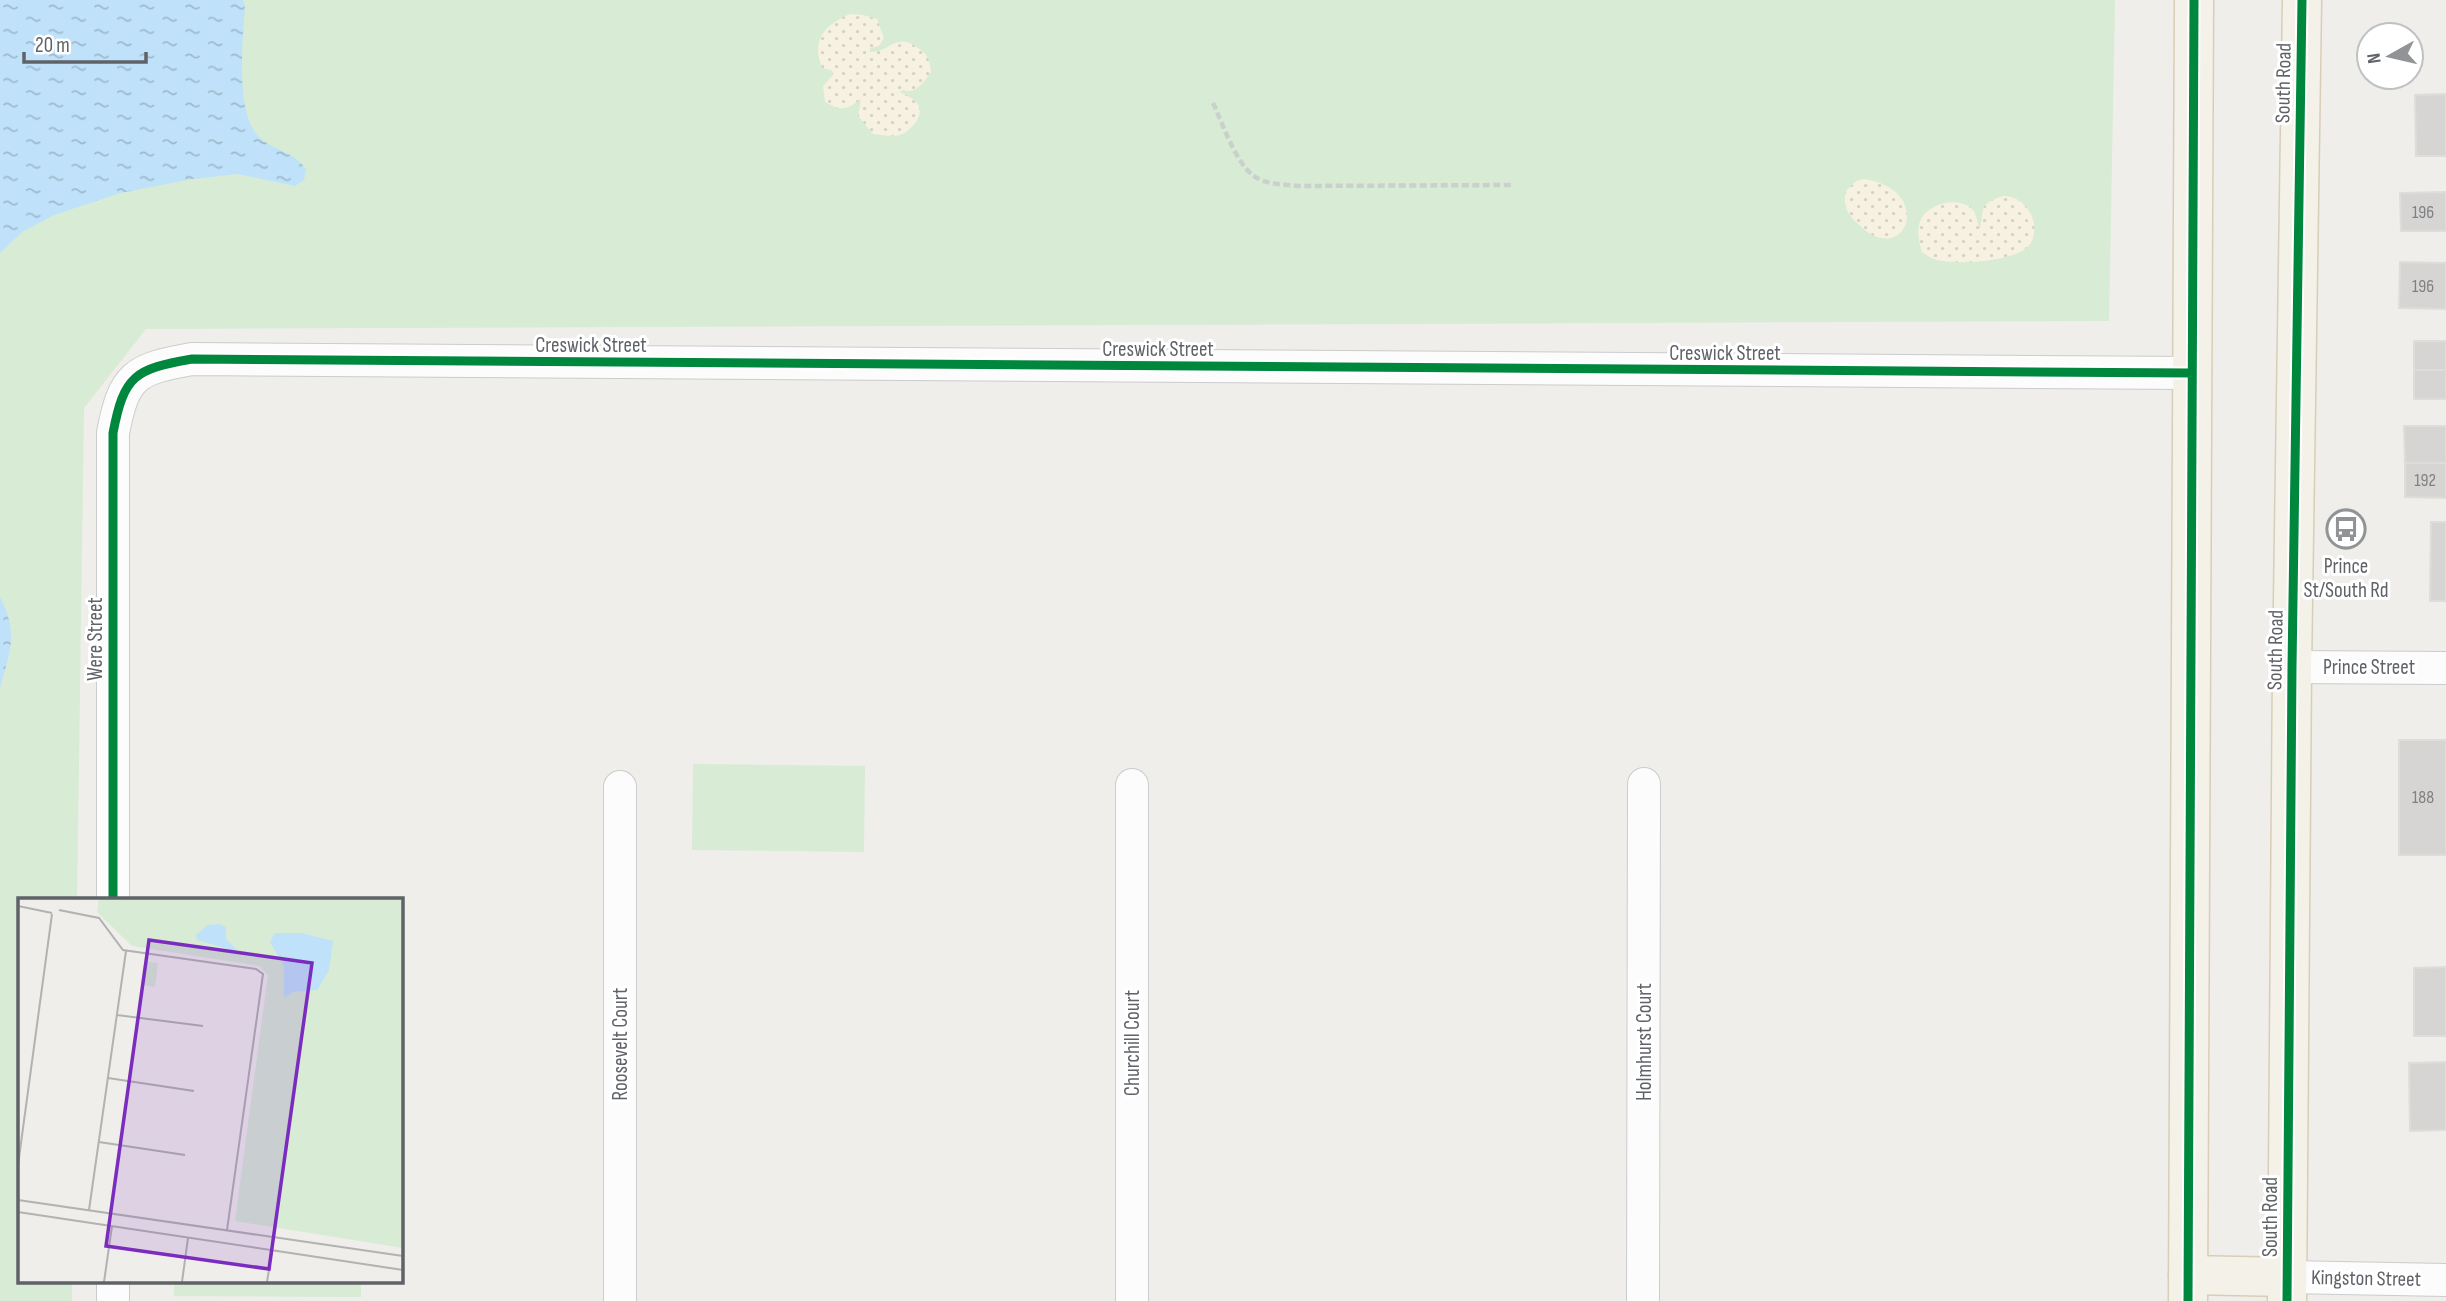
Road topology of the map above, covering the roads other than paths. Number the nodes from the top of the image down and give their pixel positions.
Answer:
1 (2194, 0) edge
2 (2302, 0) edge
3 (2191, 373) junction
4 (130, 382) joint
5 (2292, 667) junction
6 (2446, 668) edge
7 (1644, 784) dead end
8 (1132, 785) dead end
9 (620, 787) dead end
10 (113, 898) edge
11 (2446, 1280) edge
12 (2188, 1288) edge
13 (2287, 1289) edge
14 (620, 1301) edge
15 (1132, 1301) edge
16 (1643, 1301) edge

1 - 3 main road
2 - 5 main road, South Road
3 - 4 street, Creswick Street
3 - 12 main road
4 - 10 street, Were Street
5 - 6 street, Prince Street
5 - 13 main road, South Road
7 - 16 street, Holmhurst Court
8 - 15 street, Churchill Court
9 - 14 street, Roosevelt Court
11 - 13 street, Kingston Street
12 - 13 main road

